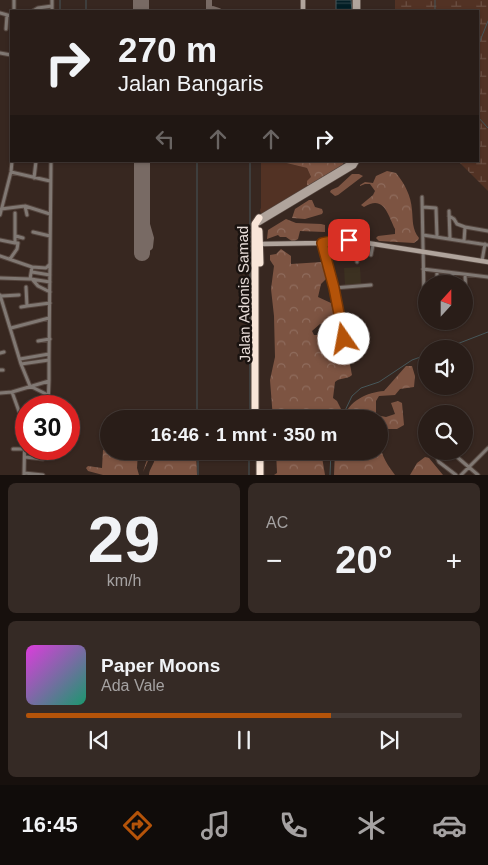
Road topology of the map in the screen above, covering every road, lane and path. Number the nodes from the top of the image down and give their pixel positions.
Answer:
1 (52, 0) edge
2 (52, 6) junction
3 (35, 10) edge
4 (52, 10) edge
5 (0, 13) edge
6 (9, 15) edge
7 (6, 30) dead end
8 (12, 162) edge
9 (36, 162) edge
10 (51, 162) edge
11 (353, 162) edge
12 (11, 172) junction
13 (34, 178) junction
14 (50, 181) junction
15 (422, 197) dead end
16 (25, 206) junction
17 (423, 207) junction
18 (2, 209) junction
19 (449, 211) dead end
20 (14, 213) dead end
21 (27, 214) dead end
22 (50, 214) junction
23 (0, 215) edge
24 (449, 216) junction
25 (259, 221) junction
26 (457, 224) junction
27 (465, 227) junction
28 (488, 231) edge
29 (33, 232) dead end
30 (450, 234) junction
31 (423, 235) junction
32 (16, 236) junction
33 (50, 236) junction
34 (437, 237) junction
35 (23, 238) dead end
36 (450, 239) junction
37 (0, 240) edge
38 (464, 241) junction
39 (359, 242) junction
40 (15, 243) junction
41 (322, 243) junction
42 (260, 244) junction
43 (373, 245) junction
44 (486, 245) edge
45 (423, 253) junction
46 (371, 254) dead end
47 (0, 256) edge
48 (10, 259) junction
49 (482, 261) junction
50 (357, 262) dead end
51 (488, 262) edge
52 (50, 264) junction
53 (32, 267) junction
54 (423, 269) junction
55 (437, 271) junction
56 (32, 272) junction
57 (452, 273) joint
58 (50, 275) junction
59 (423, 275) edge
60 (437, 275) edge
61 (465, 275) edge
62 (473, 276) edge
63 (488, 277) edge
64 (0, 278) edge
65 (31, 279) junction
66 (50, 282) junction
67 (371, 285) dead end
68 (26, 287) dead end
69 (334, 288) junction
70 (50, 292) junction
71 (257, 294) junction
72 (0, 295) edge
73 (19, 295) dead end
74 (50, 304) junction
75 (27, 306) junction
76 (21, 307) dead end
77 (49, 318) junction
78 (11, 328) junction
79 (348, 338) dead end
80 (50, 339) junction
81 (38, 340) dead end
82 (49, 354) junction
83 (20, 359) junction
84 (49, 360) junction
85 (21, 364) junction
86 (49, 381) junction
87 (30, 386) junction
88 (12, 392) junction
89 (0, 394) edge
90 (48, 395) joint
91 (15, 400) edge
92 (255, 410) edge
93 (260, 410) edge
94 (488, 448) edge
95 (25, 460) edge
96 (255, 460) edge
97 (260, 460) edge
98 (438, 460) edge
99 (460, 460) edge
100 (469, 468) junction
101 (24, 474) edge
102 (44, 475) edge
103 (255, 475) edge
104 (260, 475) edge
105 (456, 475) edge
106 (462, 475) edge
107 (478, 475) edge

1 - 2 street
2 - 3 street
2 - 4 street
5 - 6 street
6 - 7 street
8 - 12 street
9 - 13 street
10 - 14 street
11 - 25 street
12 - 13 street
12 - 18 street
13 - 14 street
14 - 22 street
15 - 17 street
16 - 18 street
16 - 21 street
16 - 22 street
17 - 31 street
17 - 34 street
18 - 23 street
19 - 24 street
20 - 32 street
22 - 33 street
24 - 26 street
24 - 30 street
25 - 42 highway, Jalan Adonis Samad
25 - 71 highway, Jalan Adonis Samad
26 - 27 street
26 - 30 street
27 - 28 street
27 - 38 street
29 - 33 street
30 - 36 street
31 - 34 street
31 - 45 street
32 - 35 street
32 - 40 street
33 - 52 street
34 - 36 street
36 - 38 street
37 - 40 street
38 - 44 street
39 - 41 street
39 - 43 street
39 - 50 street
40 - 48 street
41 - 42 street
41 - 69 street
42 - 71 highway, Jalan Adonis Samad
43 - 45 street
43 - 46 street
44 - 49 street
45 - 49 street
45 - 54 street
47 - 48 street
48 - 53 street
49 - 51 street
52 - 53 street
52 - 58 street
53 - 56 street
54 - 55 street
54 - 59 street
55 - 57 street
55 - 60 street
56 - 58 street
56 - 65 street
57 - 61 street
58 - 66 street
62 - 63 street
64 - 65 street
65 - 66 street
65 - 70 street
66 - 70 street
67 - 69 street
68 - 75 street
69 - 79 street
70 - 74 street
71 - 92 highway, Jalan Adonis Samad
71 - 93 highway, Jalan Adonis Samad
72 - 73 street
72 - 78 street
74 - 75 street
74 - 77 street
75 - 76 street
77 - 78 street
77 - 80 street
78 - 83 street
80 - 81 street
80 - 82 street
82 - 83 street
82 - 84 street
83 - 85 street
84 - 85 street
84 - 86 street
85 - 87 street
86 - 87 street
86 - 90 street
87 - 88 street
87 - 90 street
88 - 89 street
88 - 91 street
94 - 100 street
95 - 101 street
96 - 103 highway
97 - 104 highway
98 - 105 street
99 - 100 street
100 - 106 street
100 - 107 street
101 - 102 street

